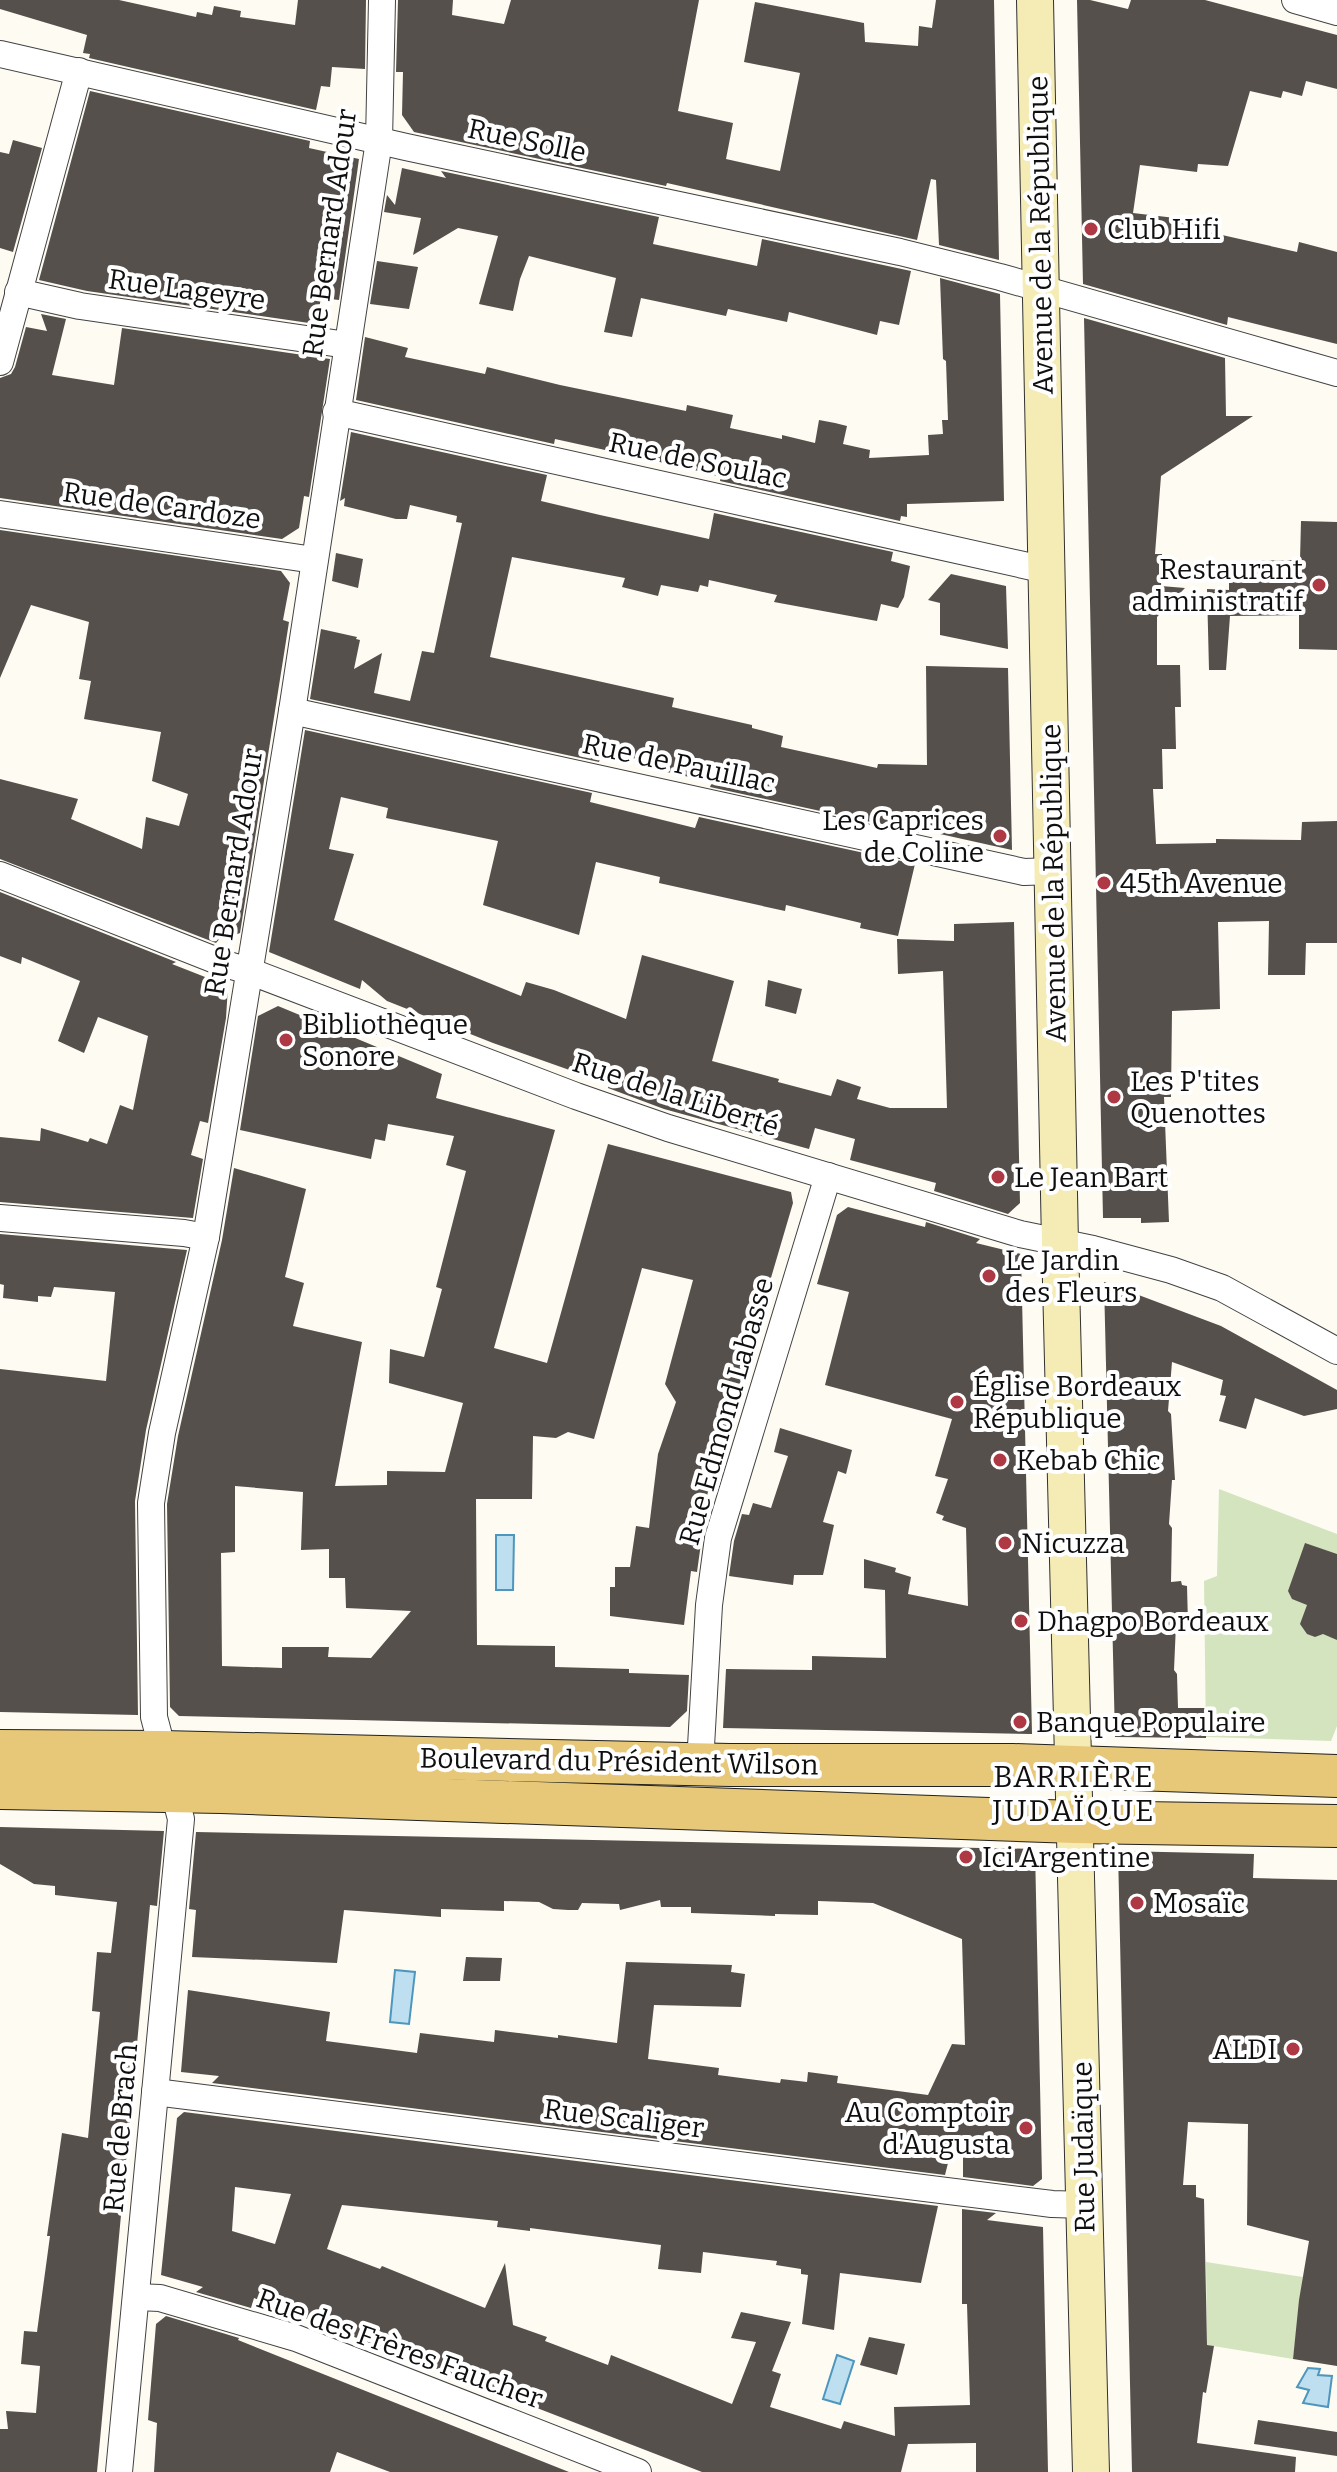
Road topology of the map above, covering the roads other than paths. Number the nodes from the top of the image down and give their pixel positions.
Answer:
1 (382, 0) edge
2 (1035, 0) edge
3 (1295, 0) edge
4 (1337, 12) edge
5 (0, 54) edge
6 (79, 71) junction
7 (379, 141) junction
8 (1041, 288) junction
9 (18, 292) junction
10 (347, 345) junction
11 (0, 362) edge
12 (1337, 373) edge
13 (336, 412) junction
14 (0, 514) edge
15 (314, 560) junction
16 (1046, 570) junction
17 (292, 711) junction
18 (1053, 871) junction
19 (0, 875) edge
20 (249, 971) junction
21 (828, 1176) junction
22 (0, 1218) edge
23 (206, 1237) junction
24 (1060, 1243) junction
25 (1337, 1351) edge
26 (0, 1751) edge
27 (700, 1764) junction
28 (1075, 1766) junction
29 (168, 1772) junction
30 (1337, 1776) edge
31 (0, 1788) edge
32 (1075, 1822) junction
33 (1337, 1826) edge
34 (155, 2092) junction
35 (1085, 2205) junction
36 (136, 2297) junction
37 (119, 2472) edge
38 (638, 2472) edge
39 (1091, 2472) edge

1 - 7 street, Rue Bernard Adour
2 - 8 main road, Avenue de la République
3 - 4 street
5 - 6 street, Rue Solle
6 - 7 street, Rue Solle
6 - 9 street
7 - 8 street, Rue Solle
7 - 10 street, Rue Bernard Adour
8 - 12 street, Rue Solle
8 - 16 main road, Avenue de la République
9 - 10 street, Rue Lageyre
9 - 11 street
10 - 13 street, Rue Bernard Adour
13 - 15 street, Rue Bernard Adour
13 - 16 street, Rue de Soulac
14 - 15 street, Rue de Cardoze
15 - 17 street, Rue Bernard Adour
16 - 18 main road, Avenue de la République
17 - 18 street, Rue de Pauillac
17 - 20 street, Rue Bernard Adour
18 - 24 main road, Avenue de la République
19 - 20 street, Rue de la Liberté
20 - 21 street, Rue de la Liberté
20 - 23 street, Rue Bernard Adour
21 - 24 street, Rue de la Liberté
21 - 27 street, Rue Edmond Labasse
22 - 23 street
23 - 29 street, Rue Bernard Adour
24 - 25 street, Rue de la Liberté
24 - 28 main road, Avenue de la République
26 - 29 main road, Boulevard du Président Wilson
27 - 28 main road, Boulevard du Président Wilson
27 - 29 main road, Boulevard du Président Wilson
28 - 30 main road, Boulevard du Président Wilson
28 - 32 main road
29 - 31 main road, Boulevard du Président Wilson
29 - 32 main road, Boulevard du Président Wilson
29 - 34 street, Rue de Brach
32 - 33 main road, Boulevard du Président Wilson
32 - 35 main road, Rue Judaïque
34 - 35 street, Rue Scaliger
34 - 36 street, Rue de Brach
35 - 39 main road, Rue Judaïque
36 - 37 street, Rue de Brach
36 - 38 street, Rue des Frères Faucher

